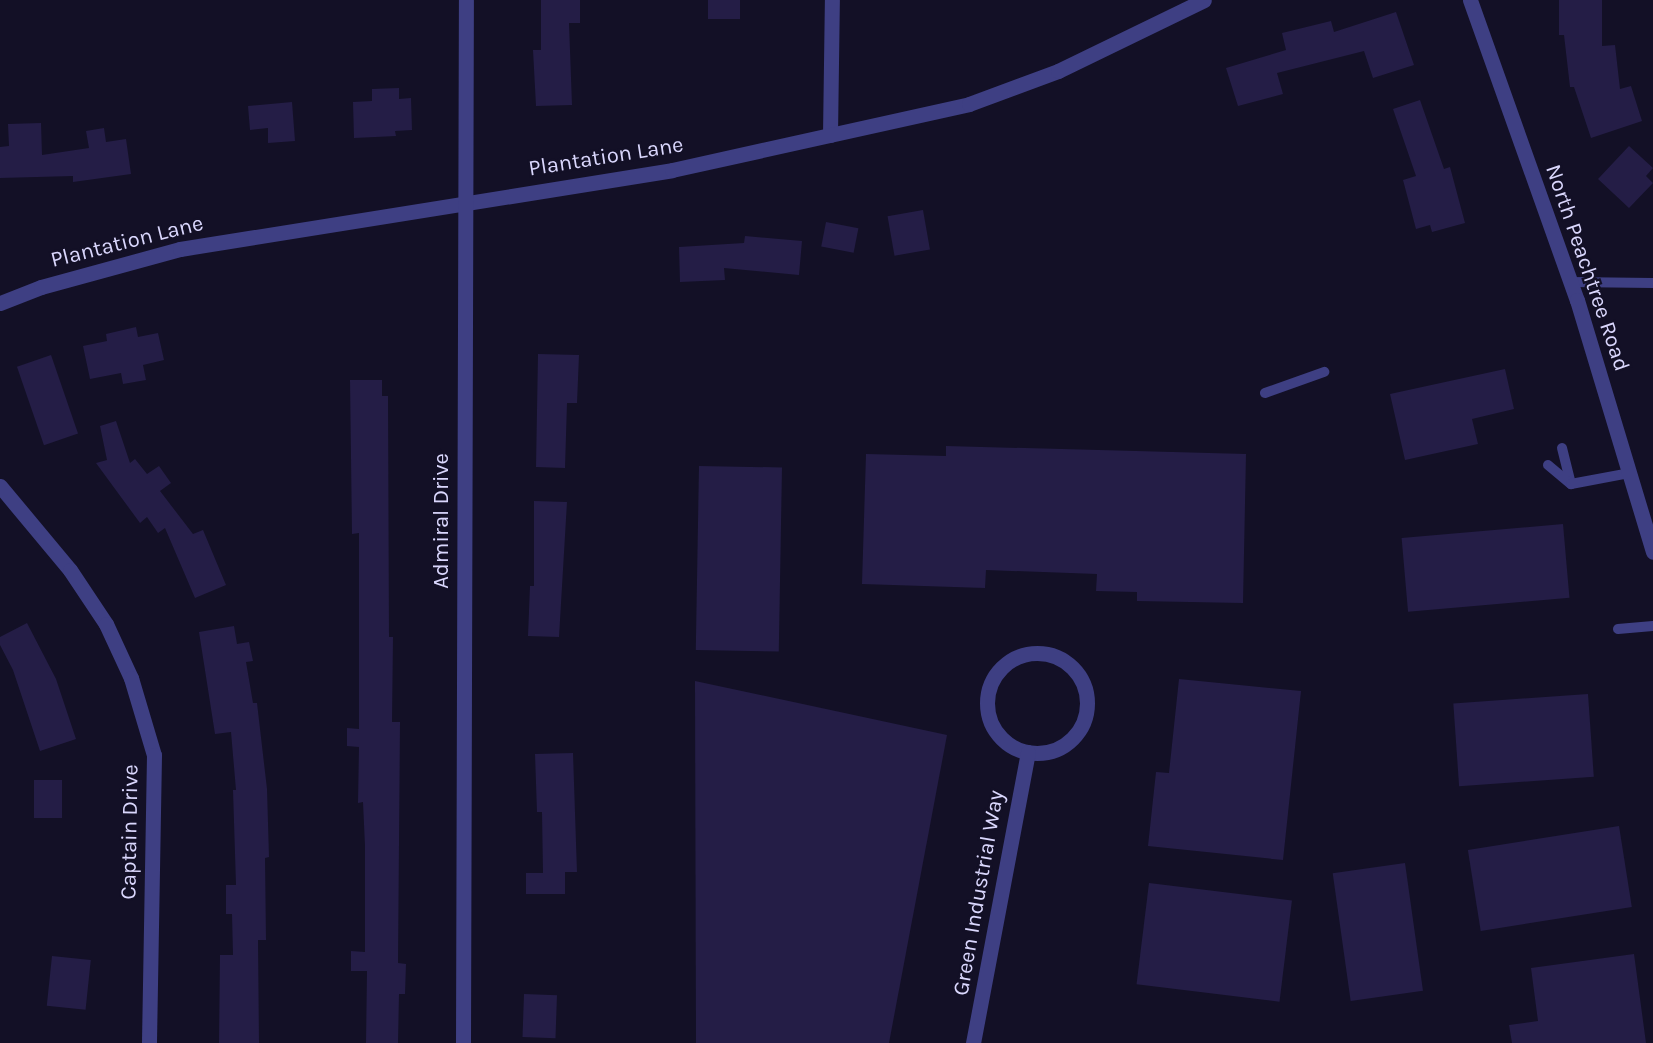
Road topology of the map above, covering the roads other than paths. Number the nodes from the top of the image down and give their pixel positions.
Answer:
1 (466, 0) edge
2 (832, 0) edge
3 (1204, 0) edge
4 (1470, 0) edge
5 (830, 135) junction
6 (465, 202) junction
7 (1571, 282) junction
8 (1653, 283) edge
9 (0, 303) edge
10 (1324, 372) dead end
11 (1265, 393) dead end
12 (1562, 448) dead end
13 (1548, 465) dead end
14 (1629, 472) junction
15 (1571, 484) junction
16 (0, 486) edge
17 (1653, 552) edge
18 (1653, 626) edge
19 (1618, 630) dead end
20 (1028, 752) junction
21 (149, 1043) edge
22 (463, 1043) edge
23 (973, 1043) edge

1 - 6 street, Admiral Drive
2 - 5 street
3 - 5 street, Plantation Lane
4 - 7 street, North Peachtree Road
5 - 6 street, Plantation Lane
6 - 9 street, Plantation Lane
6 - 22 street, Admiral Drive
7 - 8 lane
7 - 14 street, North Peachtree Road
10 - 11 lane
12 - 15 lane
13 - 15 lane
14 - 15 lane
14 - 17 street, North Peachtree Road
16 - 21 street, Captain Drive
18 - 19 lane
20 - 20 street
20 - 23 street, Green Industrial Way

